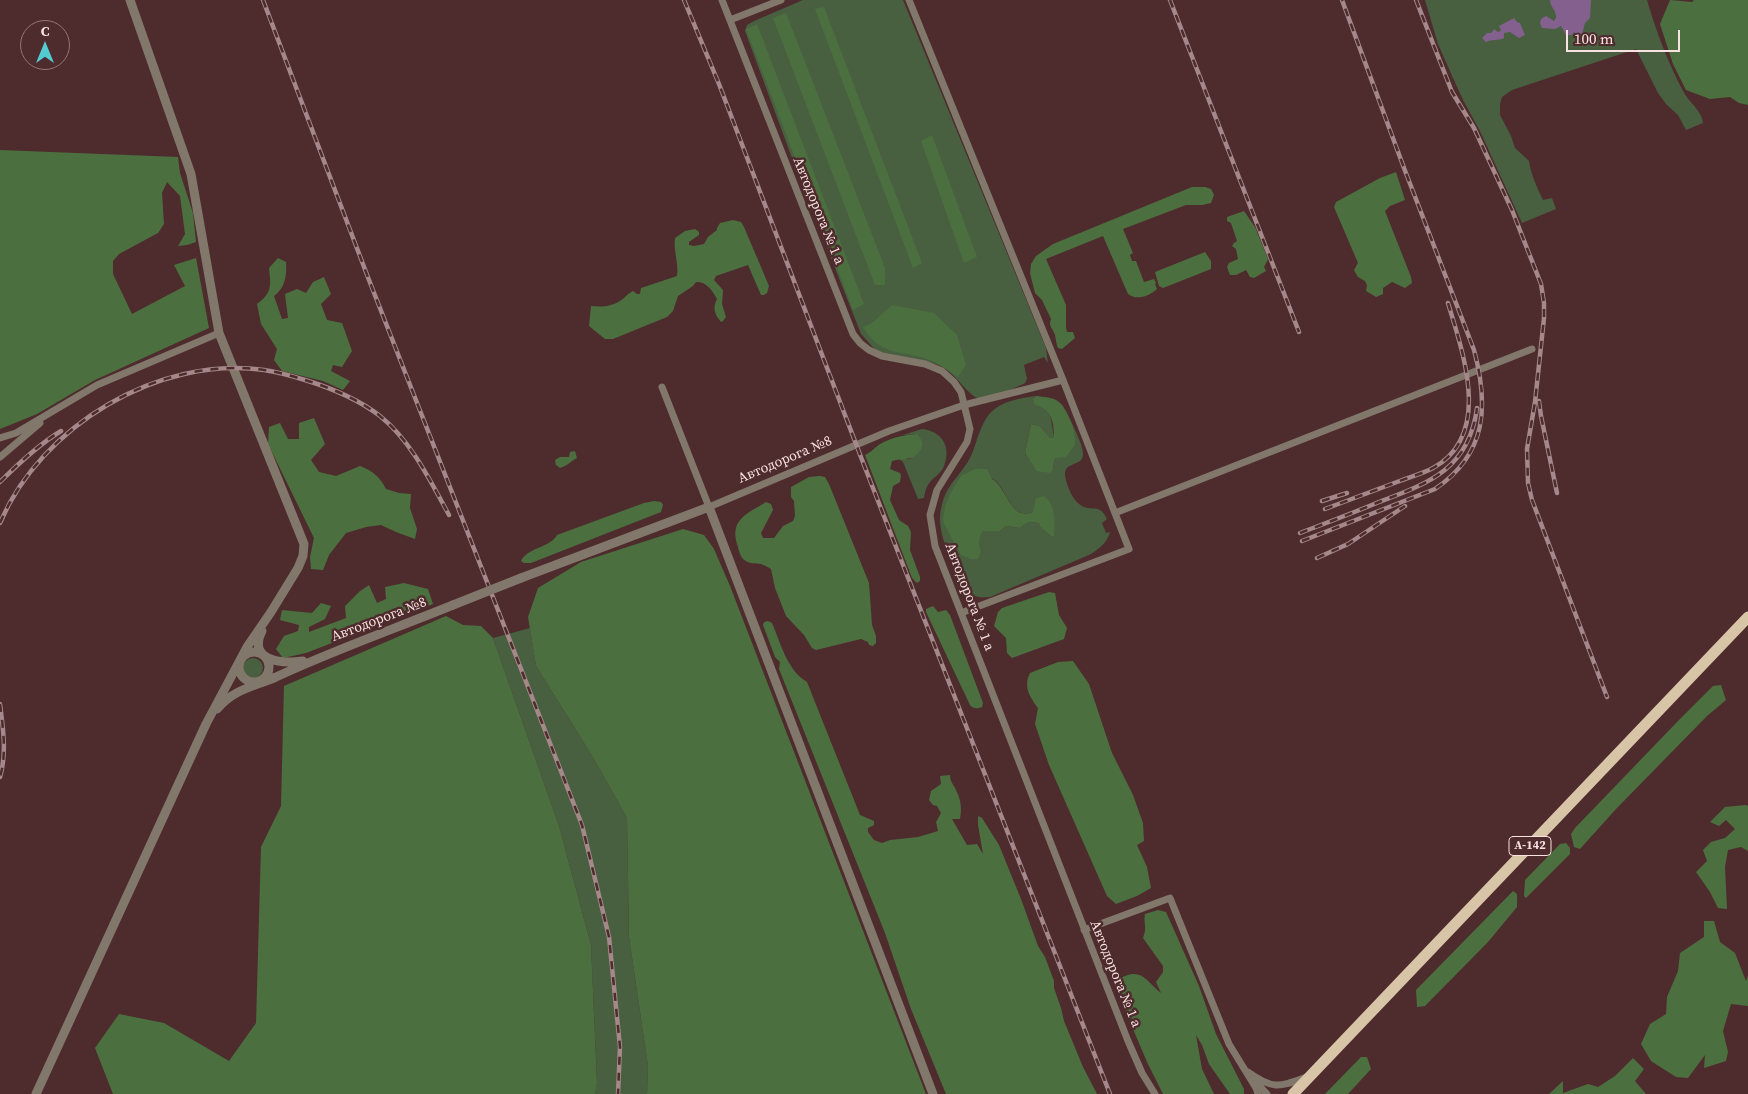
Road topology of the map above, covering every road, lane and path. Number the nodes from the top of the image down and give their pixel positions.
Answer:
1 (130, 0) edge
2 (722, 0) edge
3 (781, 0) edge
4 (908, 0) edge
5 (730, 20) junction
6 (219, 333) junction
7 (1532, 348) dead end
8 (1063, 380) junction
9 (662, 387) dead end
10 (964, 405) junction
11 (53, 411) junction
12 (0, 438) edge
13 (0, 456) edge
14 (709, 507) junction
15 (1115, 513) junction
16 (271, 612) junction
17 (961, 613) junction
18 (1748, 617) edge
19 (266, 657) junction
20 (240, 659) junction
21 (315, 659) junction
22 (259, 682) junction
23 (206, 724) junction
24 (1084, 930) junction
25 (1244, 1068) junction
26 (1311, 1076) junction
27 (36, 1094) edge
28 (934, 1094) edge
29 (1153, 1094) edge
30 (1258, 1094) edge
31 (1267, 1094) edge
32 (1293, 1094) edge

1 - 6 street
2 - 5 street, Автодорога № 1 а
3 - 5 street
4 - 8 street
5 - 10 street, Автодорога № 1 а
6 - 11 street
6 - 16 street
7 - 15 street
8 - 10 street, Автодорога №8
8 - 15 street
9 - 14 street
10 - 14 street, Автодорога №8
10 - 17 street, Автодорога № 1 а
11 - 12 street
11 - 13 street
14 - 21 street, Автодорога №8, bridge
14 - 28 street
15 - 17 street
16 - 19 street
16 - 20 street
17 - 24 street, Автодорога № 1 а
18 - 26 highway, А-142
19 - 20 street
19 - 21 street, Автодорога №8
19 - 22 street
20 - 22 street
20 - 23 street
21 - 22 street, Автодорога №8
22 - 23 street, Автодорога №8
23 - 27 street
24 - 25 street
24 - 29 street, Автодорога № 1 а
25 - 26 street
25 - 30 street
25 - 31 street
26 - 32 highway, А-142

